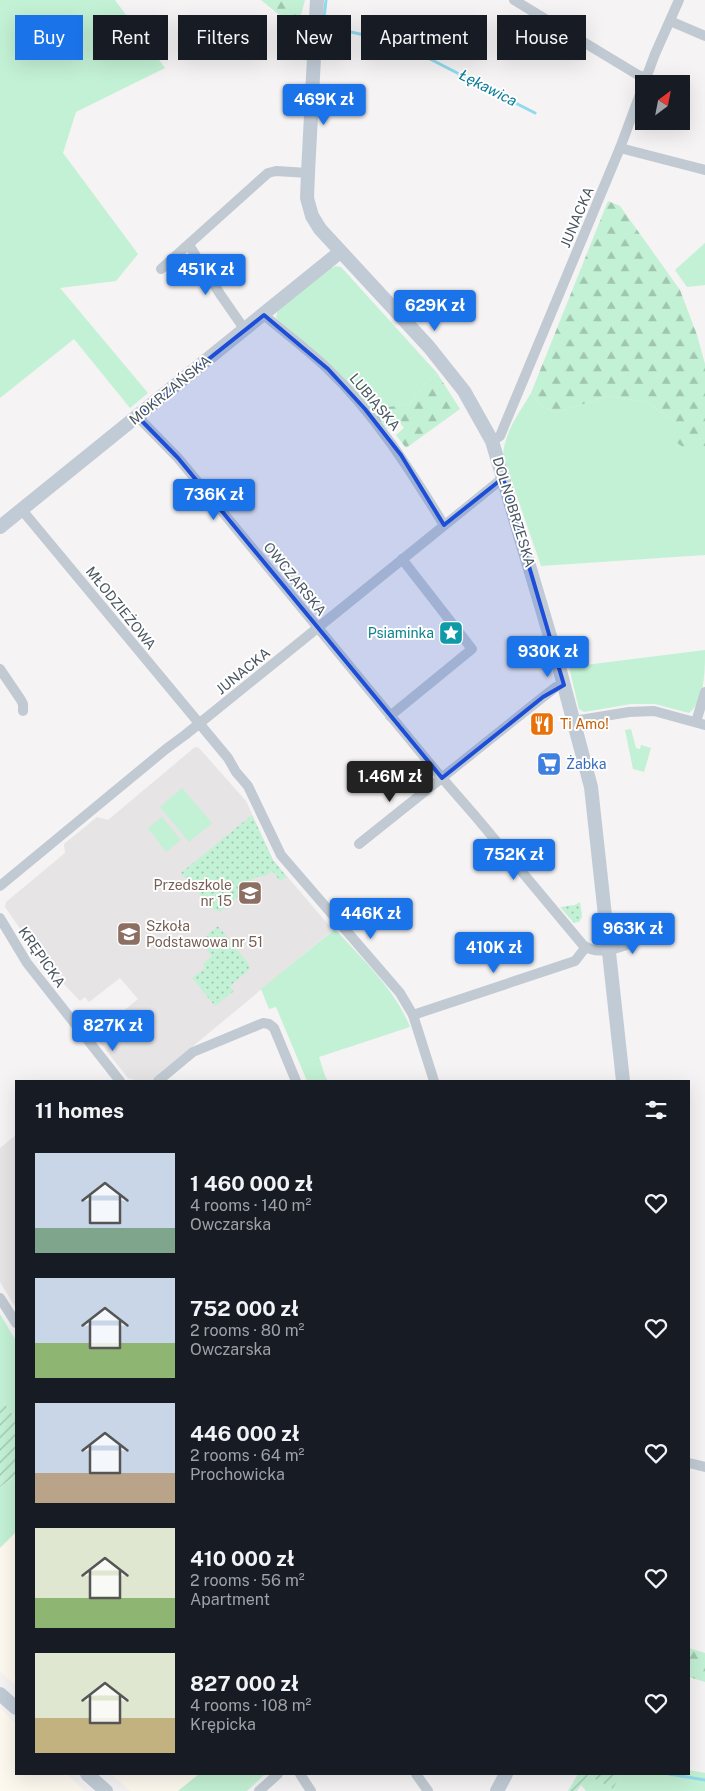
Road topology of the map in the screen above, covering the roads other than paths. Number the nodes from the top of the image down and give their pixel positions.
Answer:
1 (318, 0) edge
2 (514, 0) edge
3 (680, 0) edge
4 (670, 21) junction
5 (705, 36) edge
6 (640, 75) edge
7 (647, 75) edge
8 (635, 108) edge
9 (620, 148) junction
10 (705, 170) edge
11 (308, 173) junction
12 (189, 245) junction
13 (340, 252) junction
14 (161, 269) dead end
15 (264, 315) junction
16 (244, 330) junction
17 (137, 416) junction
18 (492, 441) junction
19 (504, 478) junction
20 (22, 510) junction
21 (444, 525) junction
22 (0, 527) edge
23 (402, 559) junction
24 (318, 628) junction
25 (0, 669) edge
26 (564, 685) junction
27 (705, 692) edge
28 (23, 711) dead end
29 (390, 716) junction
30 (574, 720) junction
31 (199, 724) junction
32 (701, 724) edge
33 (442, 778) junction
34 (359, 844) dead end
35 (0, 886) edge
36 (0, 918) edge
37 (650, 936) dead end
38 (586, 947) junction
39 (609, 950) junction
40 (413, 1015) junction
41 (119, 1080) edge
42 (159, 1080) edge
43 (296, 1080) edge
44 (434, 1080) edge
45 (623, 1080) edge
46 (0, 1298) edge
47 (15, 1322) edge
48 (690, 1463) edge
49 (705, 1467) edge
50 (0, 1694) edge
51 (15, 1707) edge
52 (89, 1775) edge
53 (277, 1775) edge
54 (301, 1775) edge
55 (417, 1775) edge
56 (505, 1775) edge
57 (106, 1791) edge
58 (259, 1791) edge
59 (311, 1791) edge
60 (428, 1791) edge
61 (497, 1791) edge

1 - 11 street, DOLNOBRZESKA
2 - 6 street
3 - 4 street, JUNACKA
4 - 5 street
4 - 7 street, JUNACKA
8 - 9 street, JUNACKA
9 - 10 street
9 - 18 street, JUNACKA
11 - 12 street
11 - 13 street, DOLNOBRZESKA
12 - 14 street
12 - 16 street
13 - 15 street, MOKRZAŃSKA
13 - 18 street, DOLNOBRZESKA
15 - 16 street, MOKRZAŃSKA
15 - 21 street, LUBIĄSKA
16 - 17 street, MOKRZAŃSKA
17 - 20 street, MOKRZAŃSKA
17 - 24 street, OWCZARSKA
18 - 19 street, DOLNOBRZESKA
19 - 21 street, JUNACKA
19 - 26 street, DOLNOBRZESKA
20 - 22 street, MOKRZAŃSKA
20 - 31 street, MŁODZIEŻOWA
21 - 23 street, JUNACKA
23 - 24 street, JUNACKA
23 - 29 street
24 - 29 street, OWCZARSKA
24 - 31 street, JUNACKA
25 - 28 street
26 - 30 street, DOLNOBRZESKA
26 - 33 street
27 - 32 street
29 - 33 street, OWCZARSKA
30 - 32 street
30 - 39 street, DOLNOBRZESKA
31 - 35 street, JUNACKA
31 - 40 street, MŁODZIEŻOWA
33 - 34 street
33 - 38 street, OWCZARSKA
36 - 41 street, KRĘPICKA
37 - 39 street
38 - 39 street
38 - 40 street
39 - 45 street, DOLNOBRZESKA
40 - 44 street, MŁODZIEŻOWA
42 - 43 street
46 - 47 street
48 - 49 street
50 - 51 street
52 - 57 street
53 - 58 street
54 - 59 street
55 - 60 street
56 - 61 street

